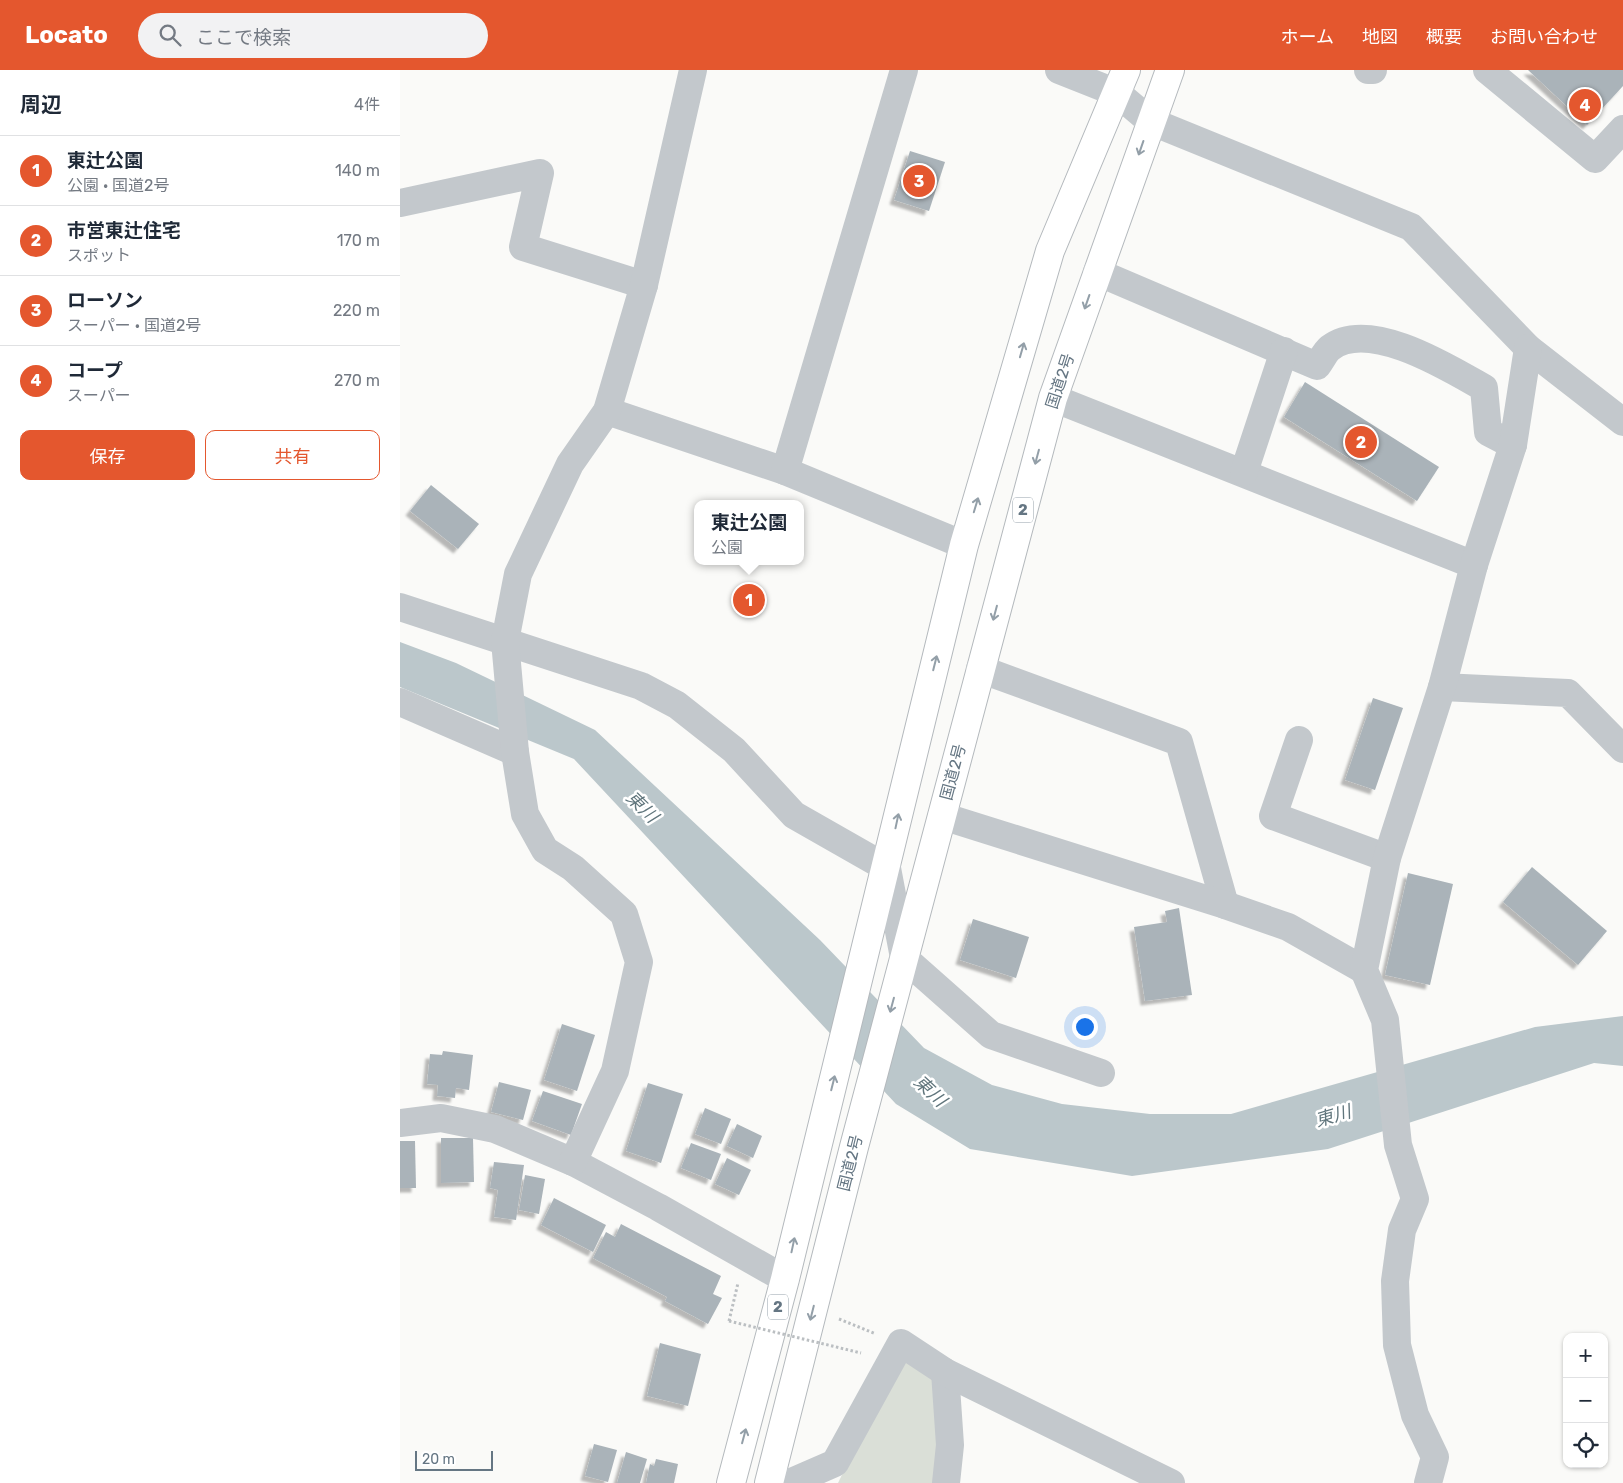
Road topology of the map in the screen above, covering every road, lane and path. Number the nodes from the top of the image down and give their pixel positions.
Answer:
1 (693, 70) edge
2 (904, 70) edge
3 (1059, 70) edge
4 (1170, 70) edge
5 (1368, 70) edge
6 (1373, 70) edge
7 (1487, 70) edge
8 (1122, 81) edge
9 (1150, 120) junction
10 (1623, 129) edge
11 (400, 203) edge
12 (1097, 272) junction
13 (644, 285) junction
14 (1528, 348) junction
15 (1284, 351) junction
16 (1053, 398) junction
17 (607, 411) junction
18 (1623, 422) edge
19 (1513, 445) junction
20 (785, 472) junction
21 (1244, 472) junction
22 (964, 545) junction
23 (1474, 565) junction
24 (400, 607) edge
25 (505, 641) junction
26 (980, 669) junction
27 (1442, 687) junction
28 (400, 702) edge
29 (1299, 740) dead end
30 (1623, 749) edge
31 (515, 752) junction
32 (942, 816) junction
33 (1387, 858) junction
34 (887, 868) junction
35 (1225, 905) junction
36 (904, 958) junction
37 (1364, 970) junction
38 (1101, 1073) dead end
39 (400, 1124) edge
40 (573, 1162) junction
41 (740, 1275) dead end
42 (785, 1279) junction
43 (839, 1319) dead end
44 (883, 1337) dead end
45 (861, 1353) dead end
46 (945, 1372) junction
47 (731, 1483) edge
48 (769, 1483) edge
49 (789, 1483) edge
50 (946, 1483) edge
51 (1171, 1483) edge
52 (1428, 1483) edge

1 - 13 street
2 - 20 street
3 - 8 street
4 - 9 highway, 国道2号 / 2
5 - 6 street
7 - 10 street
8 - 9 street
22 -> 8 highway, 2
9 -> 12 highway, 国道2号 / 2
9 - 14 street
11 - 13 street
12 - 15 street
12 -> 16 highway, 国道2号 / 2
13 - 17 street
14 - 18 street
14 - 19 street
15 - 19 street
15 - 21 street
16 - 21 street
16 -> 26 highway, 国道2号 / 2
17 - 20 street
17 - 25 street
19 - 23 street
20 - 22 street
21 - 23 street
34 -> 22 highway, 2
23 - 27 street
24 - 25 street
25 - 31 street
25 - 34 street
26 - 32 highway, 国道2号 / 2
26 - 35 street
27 - 30 street
27 - 33 street
28 - 31 street
29 - 33 street
31 - 40 street
32 - 35 street
32 - 36 highway, 国道2号 / 2
33 - 37 street
34 - 36 street
42 -> 34 highway, 2
35 - 37 street
36 - 38 street
36 -> 48 highway, 国道2号 / 2
37 - 52 street
39 - 40 street
40 - 42 street
41 - 45 path, bridge
47 -> 42 highway, 2
43 - 44 path
46 - 49 street
46 - 50 street
46 - 51 street

